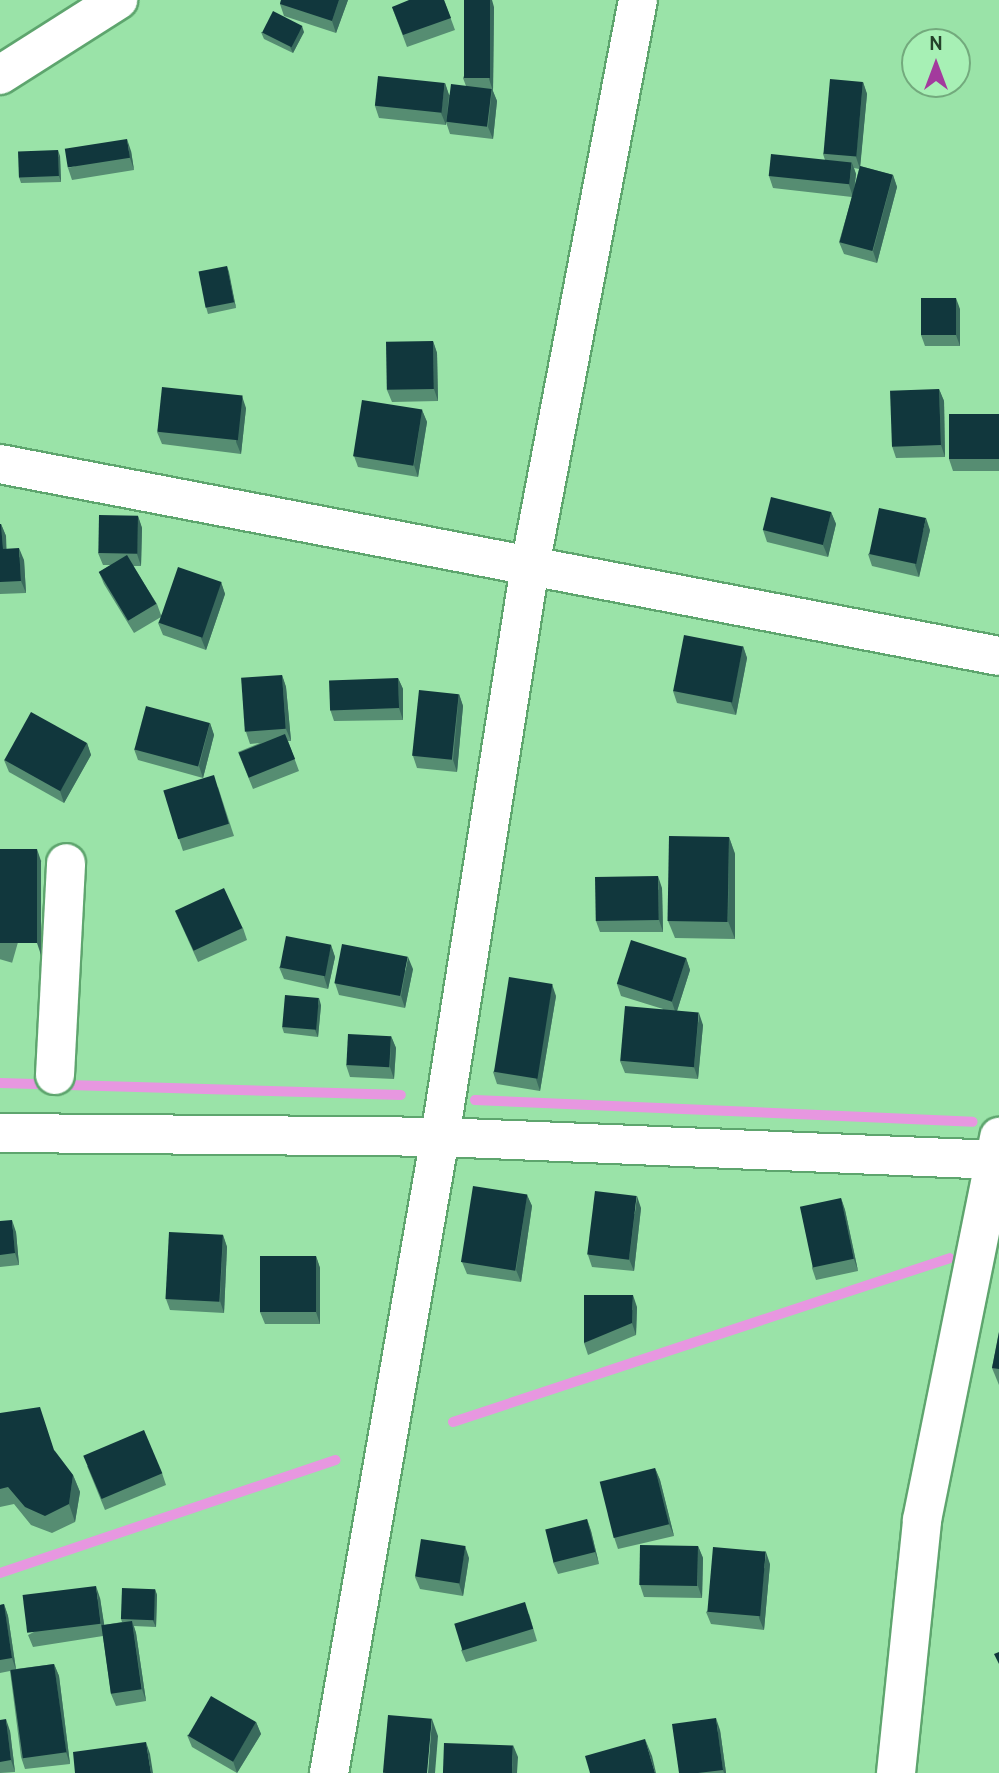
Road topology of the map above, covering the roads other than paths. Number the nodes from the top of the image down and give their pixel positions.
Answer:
1 (118, 0) edge
2 (638, 0) edge
3 (0, 75) edge
4 (0, 464) edge
5 (530, 566) junction
6 (999, 656) edge
7 (66, 863) dead end
8 (0, 1133) edge
9 (52, 1134) junction
10 (440, 1137) junction
11 (998, 1152) edge
12 (329, 1773) edge
13 (897, 1773) edge

1 - 3 street
2 - 5 street
4 - 5 street
5 - 6 street
5 - 10 street
7 - 9 street
8 - 9 street
9 - 10 street
10 - 11 street
10 - 12 street
11 - 13 street

